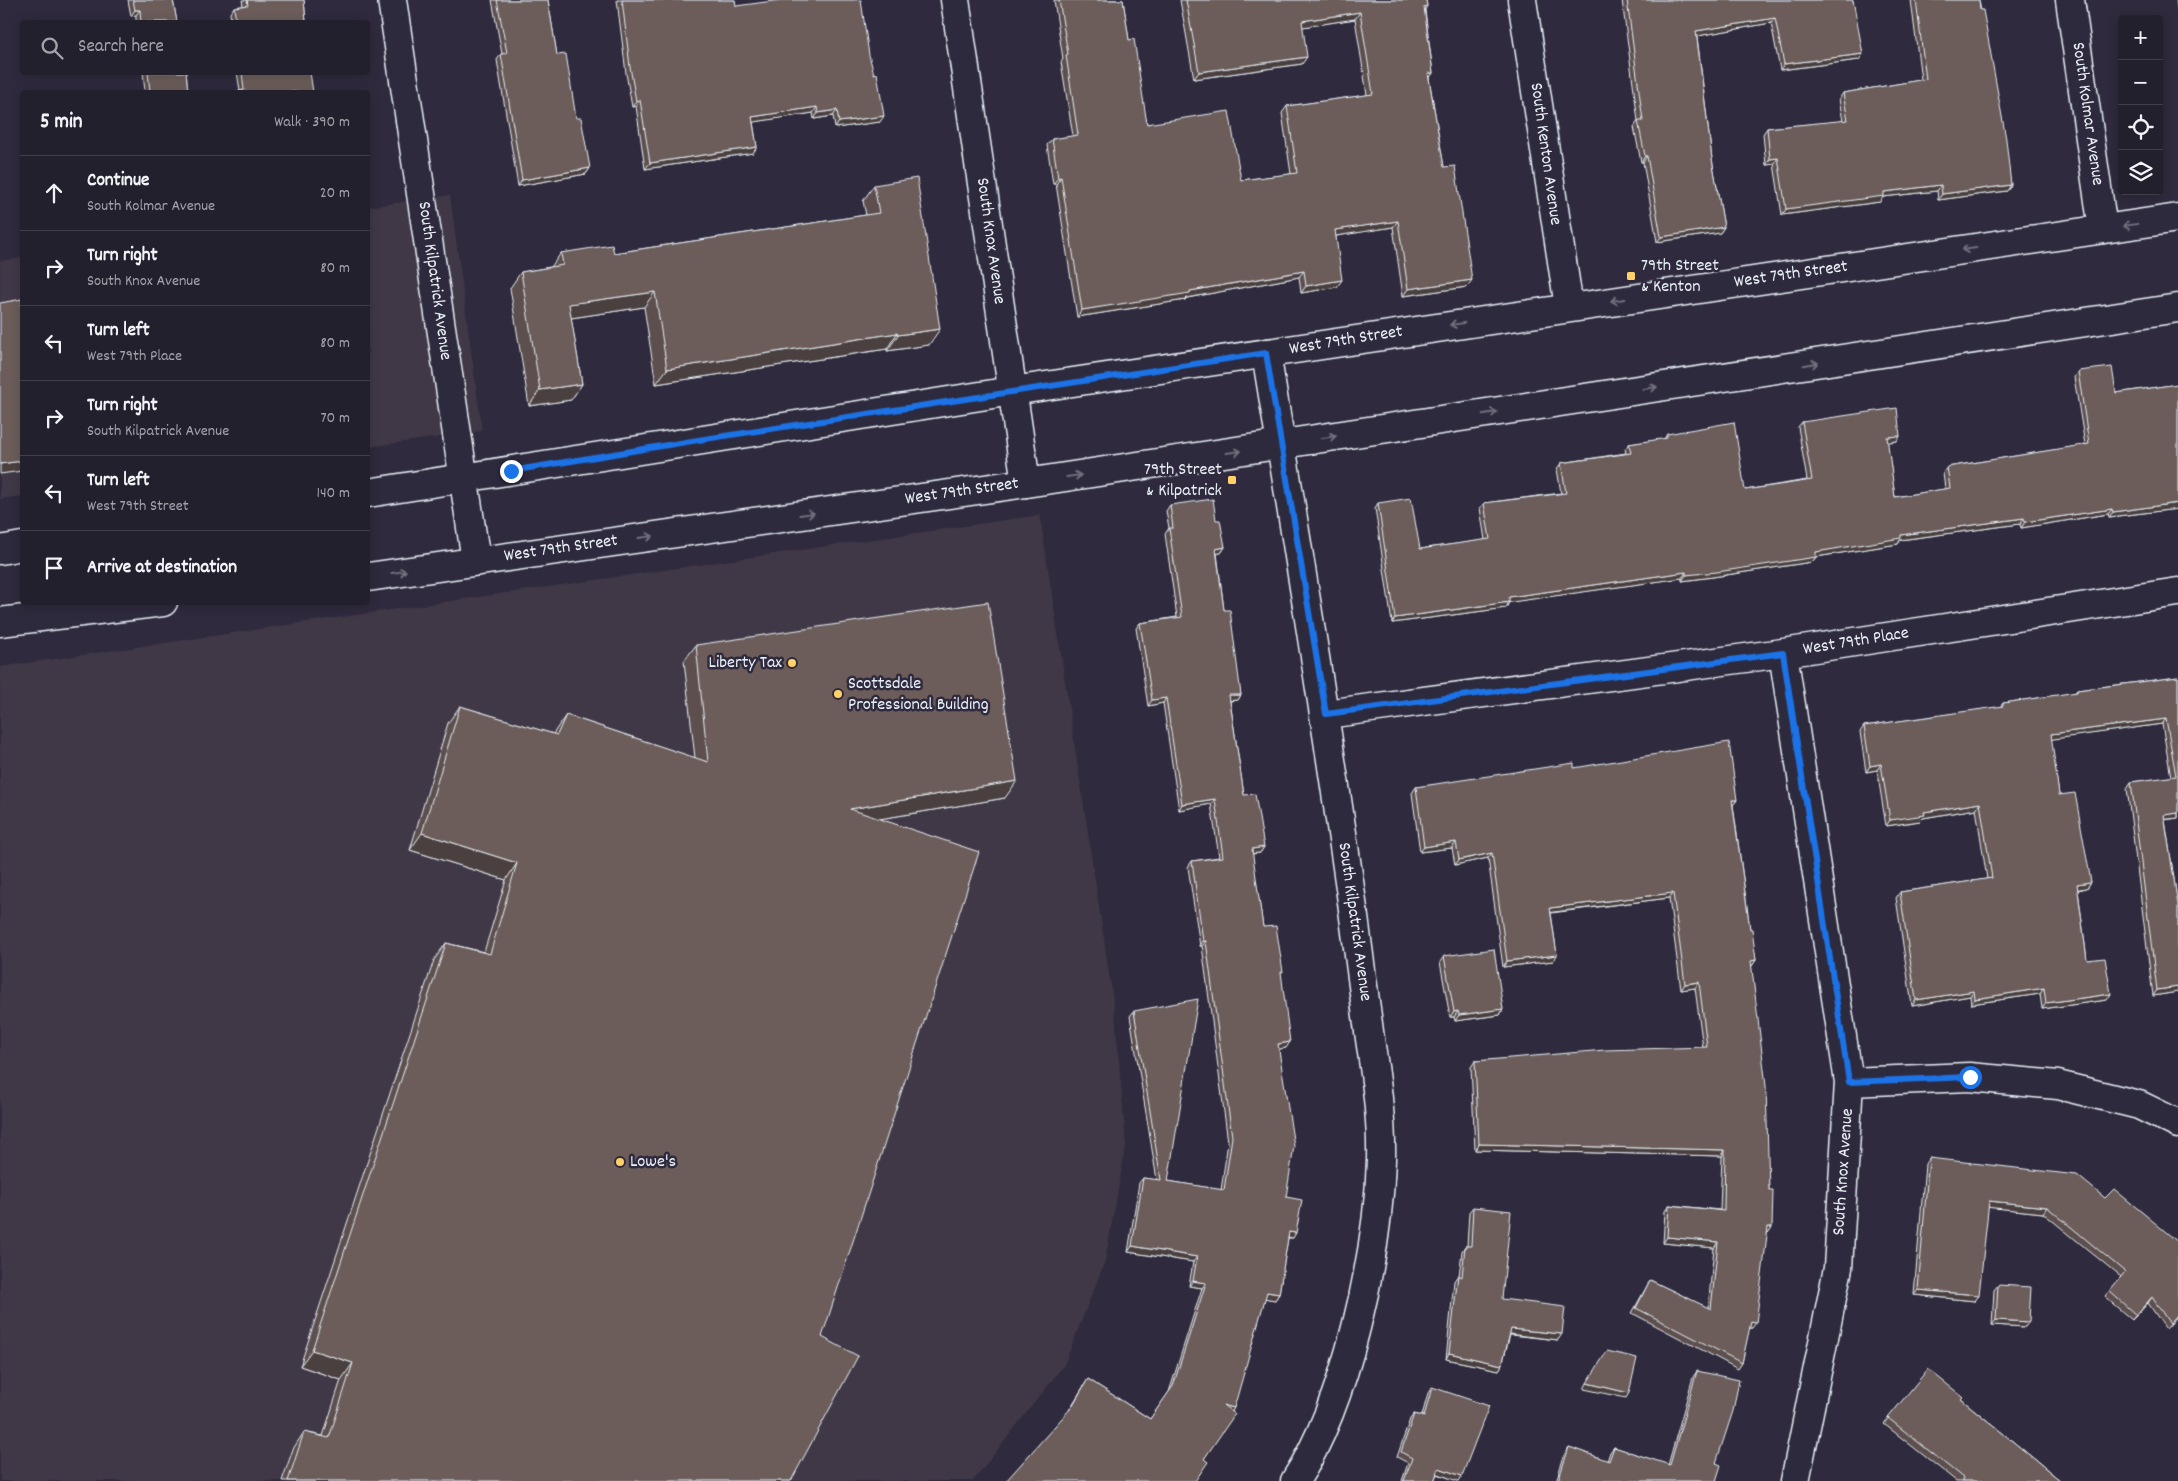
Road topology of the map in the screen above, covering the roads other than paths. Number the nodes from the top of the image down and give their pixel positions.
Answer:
1 (392, 0) edge
2 (954, 0) edge
3 (1522, 0) edge
4 (2070, 0) edge
5 (2178, 218) edge
6 (2103, 229) junction
7 (1568, 308) junction
8 (2178, 308) edge
9 (1266, 353) junction
10 (1012, 391) junction
11 (1281, 445) junction
12 (464, 478) junction
13 (1026, 483) junction
14 (370, 493) edge
15 (20, 546) edge
16 (0, 550) edge
17 (476, 561) junction
18 (370, 576) edge
19 (2178, 592) edge
20 (139, 605) edge
21 (0, 622) edge
22 (1783, 653) junction
23 (1326, 714) junction
24 (1849, 1082) junction
25 (2178, 1124) edge
26 (1295, 1481) edge
27 (1795, 1481) edge

1 - 12 street, South Kilpatrick Avenue
2 - 10 street, South Knox Avenue
3 - 7 street, South Kenton Avenue
4 - 6 street, South Kolmar Avenue
5 -> 6 street, West 79th Street
6 -> 7 street, West 79th Street
7 -> 9 street, West 79th Street
11 -> 8 street, West 79th Street
9 - 10 street, West 79th Street
9 - 11 street, South Kilpatrick Avenue
10 - 12 street, West 79th Street
10 - 13 street, South Knox Avenue
13 -> 11 street, West 79th Street
11 - 23 street, South Kilpatrick Avenue
12 - 14 street, West 79th Street
12 - 17 street, South Kilpatrick Avenue
17 -> 13 street, West 79th Street
15 - 16 street
18 -> 17 street, West 79th Street
19 - 22 street, West 79th Place
20 - 21 street
22 - 23 street, West 79th Place
22 - 24 street, South Knox Avenue
23 - 26 street, South Kilpatrick Avenue
24 - 25 street
24 - 27 street, South Knox Avenue

